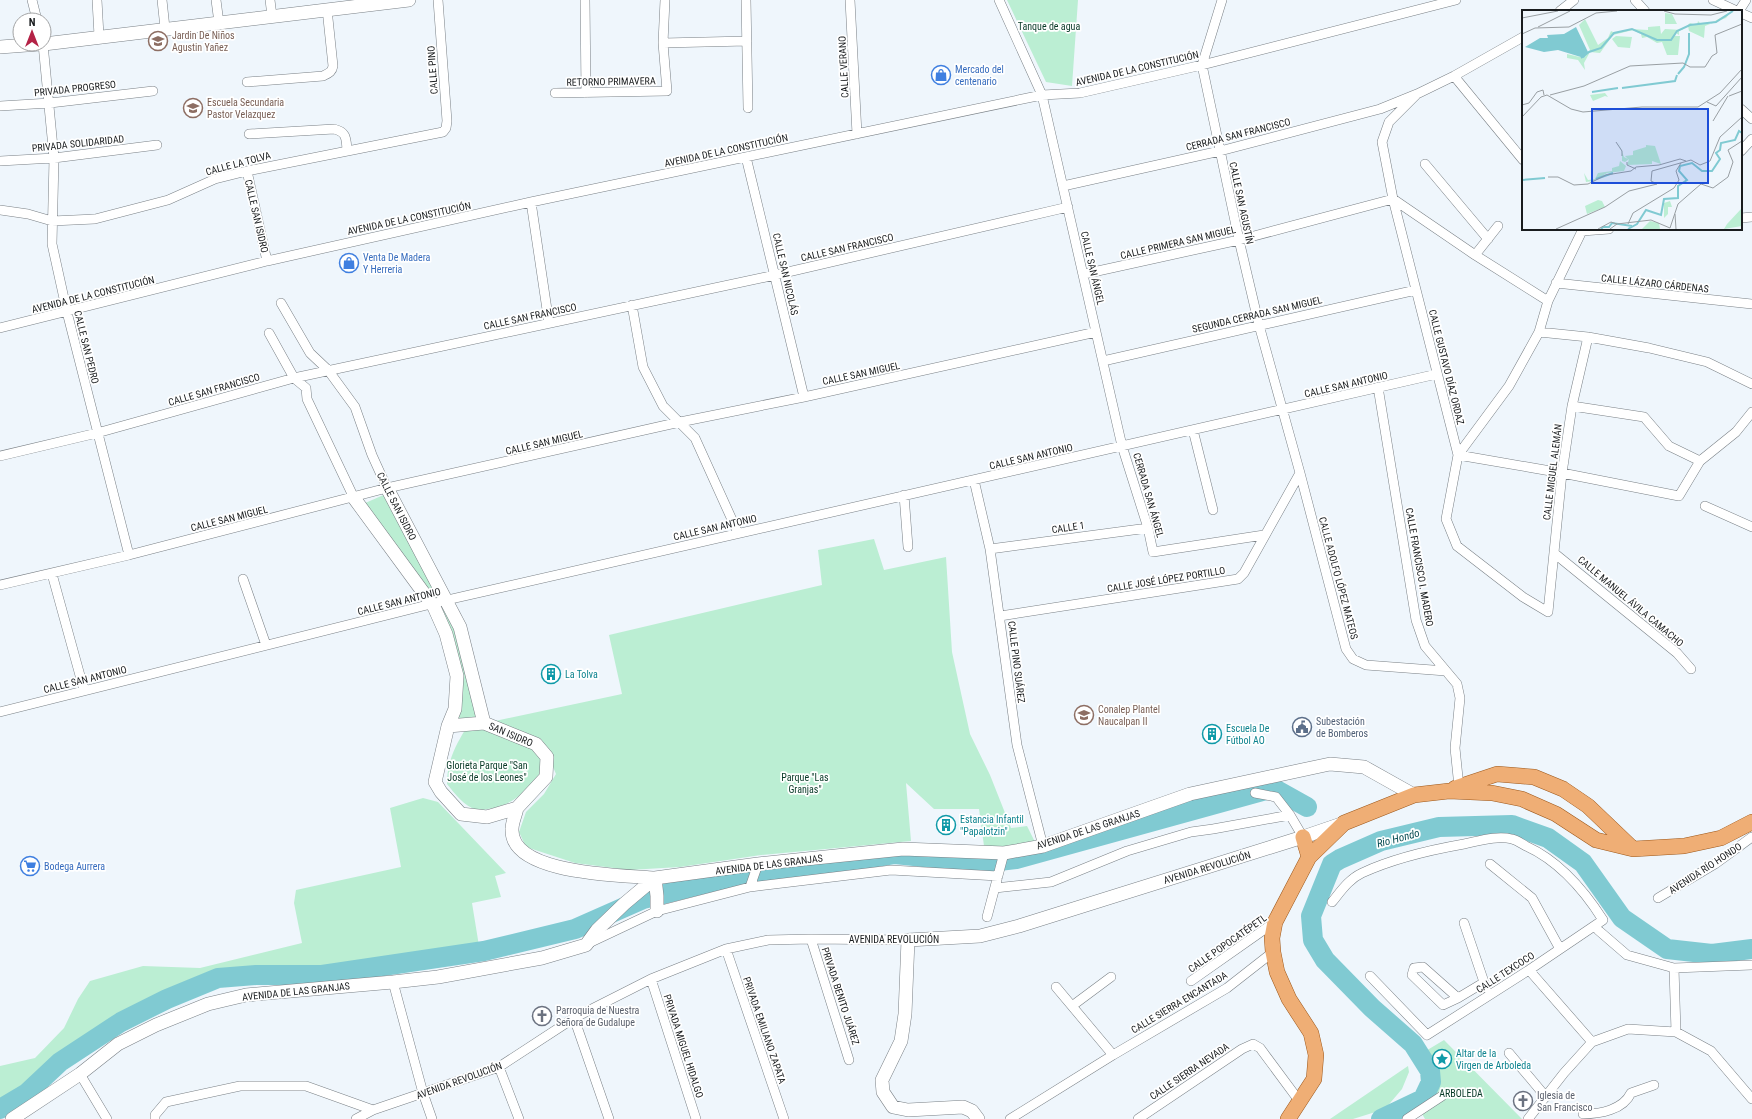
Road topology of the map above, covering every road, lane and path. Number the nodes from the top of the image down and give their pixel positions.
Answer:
1 (32, 0) edge
2 (97, 0) edge
3 (162, 0) edge
4 (216, 0) edge
5 (270, 0) edge
6 (409, 0) edge
7 (438, 0) edge
8 (585, 0) edge
9 (665, 0) edge
10 (746, 0) edge
11 (850, 0) edge
12 (999, 0) edge
13 (1222, 0) edge
14 (1456, 0) edge
15 (1574, 0) edge
16 (1635, 0) edge
17 (1713, 0) edge
18 (1746, 0) edge
19 (353, 3) edge
20 (327, 9) junction
21 (1561, 10) edge
22 (1644, 10) edge
23 (1735, 10) edge
24 (1740, 10) edge
25 (35, 12) edge
26 (1742, 13) edge
27 (272, 16) junction
28 (1752, 18) edge
29 (219, 23) junction
30 (166, 28) junction
31 (99, 36) junction
32 (1522, 38) edge
33 (747, 41) junction
34 (52, 43) edge
35 (664, 43) junction
36 (12, 46) edge
37 (0, 47) edge
38 (45, 52) edge
39 (1202, 65) junction
40 (1454, 76) junction
41 (247, 82) dead end
42 (153, 91) dead end
43 (555, 93) dead end
44 (586, 93) junction
45 (1416, 94) junction
46 (1042, 95) junction
47 (50, 103) junction
48 (0, 106) edge
49 (748, 108) dead end
50 (1742, 110) edge
51 (1752, 119) edge
52 (250, 134) dead end
53 (438, 134) joint
54 (857, 134) junction
55 (1752, 139) edge
56 (157, 145) dead end
57 (347, 150) junction
58 (1742, 150) edge
59 (1220, 151) junction
60 (746, 157) junction
61 (54, 158) junction
62 (1522, 159) edge
63 (0, 161) edge
64 (1426, 164) dead end
65 (247, 171) junction
66 (1063, 186) junction
67 (1393, 199) junction
68 (531, 202) junction
69 (1068, 207) junction
70 (0, 210) edge
71 (1752, 217) edge
72 (1742, 218) edge
73 (52, 221) junction
74 (1498, 226) dead end
75 (1583, 230) edge
76 (1599, 230) edge
77 (1488, 239) junction
78 (1239, 240) junction
79 (1475, 255) junction
80 (267, 261) junction
81 (1084, 274) junction
82 (775, 275) junction
83 (1556, 283) junction
84 (1416, 290) junction
85 (1548, 301) junction
86 (280, 304) dead end
87 (1752, 304) edge
88 (632, 305) junction
89 (67, 312) junction
90 (549, 323) junction
91 (1258, 325) junction
92 (0, 328) edge
93 (1096, 332) junction
94 (1539, 332) junction
95 (269, 333) dead end
96 (1588, 337) junction
97 (1103, 361) junction
98 (328, 370) junction
99 (1436, 374) junction
100 (294, 378) junction
101 (1752, 384) edge
102 (1378, 387) junction
103 (804, 397) junction
104 (1572, 406) junction
105 (1282, 410) junction
106 (1752, 412) edge
107 (680, 422) junction
108 (1193, 430) junction
109 (97, 433) junction
110 (1122, 446) junction
111 (1458, 455) junction
112 (0, 456) edge
113 (1700, 461) junction
114 (1300, 473) junction
115 (1562, 473) junction
116 (974, 480) junction
117 (387, 488) junction
118 (904, 495) junction
119 (354, 498) junction
120 (1705, 506) dead end
121 (1213, 510) dead end
122 (1752, 527) edge
123 (1148, 528) junction
124 (738, 533) junction
125 (1264, 535) junction
126 (908, 547) dead end
127 (990, 549) junction
128 (1554, 553) junction
129 (129, 555) junction
130 (52, 574) junction
131 (243, 579) dead end
132 (0, 585) edge
133 (447, 600) junction
134 (432, 604) junction
135 (1548, 612) joint
136 (1000, 616) junction
137 (266, 645) junction
138 (1691, 670) dead end
139 (1446, 671) junction
140 (84, 690) junction
141 (0, 712) edge
142 (484, 723) junction
143 (448, 726) junction
144 (1454, 789) junction
145 (1255, 794) dead end
146 (1414, 795) junction
147 (517, 808) junction
148 (1290, 815) junction
149 (1344, 822) junction
150 (1752, 822) edge
151 (1303, 837) junction
152 (1752, 837) edge
153 (1043, 846) junction
154 (1633, 850) junction
155 (1003, 854) junction
156 (1309, 857) junction
157 (758, 864) junction
158 (1490, 864) dead end
159 (998, 876) junction
160 (656, 887) junction
161 (750, 887) junction
162 (995, 888) junction
163 (1658, 898) dead end
164 (1332, 902) dead end
165 (657, 911) junction
166 (987, 917) dead end
167 (1275, 922) junction
168 (1464, 923) dead end
169 (1596, 926) junction
170 (811, 939) junction
171 (908, 940) junction
172 (586, 945) junction
173 (726, 949) junction
174 (1560, 949) junction
175 (1273, 952) junction
176 (1752, 965) edge
177 (1674, 968) junction
178 (1529, 970) junction
179 (1370, 976) dead end
180 (1111, 977) dead end
181 (651, 979) junction
182 (1191, 981) dead end
183 (393, 982) junction
184 (1483, 983) junction
185 (1056, 987) dead end
186 (1490, 994) junction
187 (1458, 998) junction
188 (1072, 1006) junction
189 (574, 1018) junction
190 (1676, 1032) junction
191 (1592, 1042) junction
192 (1509, 1053) dead end
193 (1113, 1055) junction
194 (850, 1060) dead end
195 (499, 1067) junction
196 (80, 1074) junction
197 (1654, 1085) dead end
198 (423, 1093) junction
199 (1442, 1096) dead end
200 (1546, 1097) junction
201 (1752, 1099) edge
202 (1300, 1102) junction
203 (373, 1110) junction
204 (1583, 1114) dead end
205 (12, 1119) edge
206 (107, 1119) edge
207 (155, 1119) edge
208 (356, 1119) edge
209 (432, 1119) edge
210 (518, 1119) edge
211 (609, 1119) edge
212 (696, 1119) edge
213 (784, 1119) edge
214 (978, 1119) edge
215 (1010, 1119) edge
216 (1139, 1119) edge
217 (1288, 1119) edge
218 (1407, 1119) edge
219 (1528, 1119) edge

1 - 25 street
2 - 31 street
3 - 30 street
4 - 29 street
5 - 27 street
6 - 19 street
7 - 53 street, CALLE PINO
8 - 44 street
9 - 35 street
10 - 33 street
11 - 54 street, CALLE VERANO
12 - 46 street, CALLE SAN ÁNGEL
13 - 39 street, CALLE SAN AGUSTÍN
14 - 39 street, AVENIDA DE LA CONSTITUCIÓN
15 - 21 street
16 - 22 street
17 - 23 street
18 - 24 street
19 - 20 street
20 - 27 street
20 - 41 street
26 - 28 street
27 - 29 street
29 - 30 street
30 - 31 street
31 - 34 street
32 - 40 street, CERRADA SAN FRANCISCO
33 - 35 street
33 - 49 street
35 - 44 street, RETORNO PRIMAVERA
36 - 37 street
38 - 47 street, CALLE SAN PEDRO
39 - 46 street, AVENIDA DE LA CONSTITUCIÓN
39 - 59 street, CALLE SAN AGUSTÍN
40 - 45 street, CERRADA SAN FRANCISCO
40 - 62 street
42 - 47 street, PRIVADA PROGRESO
43 - 44 street, RETORNO PRIMAVERA
45 - 59 street, CERRADA SAN FRANCISCO
45 - 67 street, CALLE GUSTAVO DÍAZ ORDAZ
46 - 54 street, AVENIDA DE LA CONSTITUCIÓN
46 - 66 street, CALLE SAN ÁNGEL
47 - 48 street, PRIVADA PROGRESO
47 - 61 street, CALLE SAN PEDRO
50 - 51 street
52 - 57 street
53 - 57 street, CALLE LA TOLVA
54 - 60 street, AVENIDA DE LA CONSTITUCIÓN
55 - 58 street
56 - 61 street, PRIVADA SOLIDARIDAD
57 - 65 street, CALLE LA TOLVA
59 - 66 street, CERRADA SAN FRANCISCO
59 - 78 street, CALLE SAN AGUSTÍN
60 - 68 street, AVENIDA DE LA CONSTITUCIÓN
60 - 82 street, CALLE SAN NICOLÁS
61 - 63 street, PRIVADA SOLIDARIDAD
61 - 73 street, CALLE SAN PEDRO
64 - 77 street
65 - 73 street, CALLE LA TOLVA
65 - 80 street, CALLE SAN ISIDRO
66 - 69 street, CALLE SAN ÁNGEL
67 - 78 street, CALLE PRIMERA SAN MIGUEL
67 - 79 street
67 - 84 street, CALLE GUSTAVO DÍAZ ORDAZ
68 - 80 street, AVENIDA DE LA CONSTITUCIÓN
68 - 90 street
69 - 81 street, CALLE SAN ÁNGEL
69 - 82 street, CALLE SAN FRANCISCO
70 - 73 street, CALLE LA TOLVA
71 - 72 street
73 - 89 street, CALLE SAN PEDRO
74 - 77 street
75 - 76 street
75 - 83 street
77 - 79 street
78 - 81 street, CALLE PRIMERA SAN MIGUEL
78 - 91 street, CALLE SAN AGUSTÍN
79 - 85 street
80 - 89 street, AVENIDA DE LA CONSTITUCIÓN
81 - 93 street, CALLE SAN ÁNGEL
82 - 88 street, CALLE SAN FRANCISCO
82 - 103 street, CALLE SAN NICOLÁS
83 - 85 street
83 - 87 street, CALLE LÁZARO CÁRDENAS
84 - 91 street, SEGUNDA CERRADA SAN MIGUEL
84 - 99 street, CALLE GUSTAVO DÍAZ ORDAZ
85 - 94 street
86 - 98 street, CALLE SAN ISIDRO
88 - 90 street, CALLE SAN FRANCISCO
88 - 107 street
89 - 92 street, AVENIDA DE LA CONSTITUCIÓN
89 - 109 street, CALLE SAN PEDRO
90 - 98 street, CALLE SAN FRANCISCO
91 - 97 street, SEGUNDA CERRADA SAN MIGUEL
91 - 105 street, CALLE SAN AGUSTÍN
93 - 97 street, CALLE SAN ÁNGEL
93 - 103 street, CALLE SAN MIGUEL
94 - 96 street
94 - 111 street
95 - 100 street
96 - 101 street
96 - 104 street, CALLE MIGUEL ALEMÁN
97 - 110 street, CALLE SAN ÁNGEL
98 - 100 street, CALLE SAN FRANCISCO
98 - 117 street, CALLE SAN ISIDRO
99 - 102 street, CALLE SAN ANTONIO
99 - 111 street, CALLE GUSTAVO DÍAZ ORDAZ
100 - 109 street, CALLE SAN FRANCISCO
100 - 119 street
102 - 105 street, CALLE SAN ANTONIO
102 - 139 street, CALLE FRANCISCO I. MADERO
103 - 107 street, CALLE SAN MIGUEL
104 - 113 street
104 - 115 street, CALLE MIGUEL ALEMÁN
105 - 108 street, CALLE SAN ANTONIO
105 - 114 street, CALLE ADOLFO LÓPEZ MATEOS
106 - 113 street
107 - 117 street, CALLE SAN MIGUEL
107 - 124 street
108 - 110 street, CALLE SAN ANTONIO
108 - 121 street
109 - 112 street, CALLE SAN FRANCISCO
109 - 129 street, CALLE SAN PEDRO
110 - 116 street, CALLE SAN ANTONIO
110 - 123 street, CERRADA SAN ÁNGEL
111 - 115 street
111 - 135 street, CALLE GUSTAVO DÍAZ ORDAZ
113 - 115 street
114 - 125 street, CALLE JOSÉ LÓPEZ PORTILLO
114 - 139 street, CALLE ADOLFO LÓPEZ MATEOS
115 - 128 street, CALLE MIGUEL ALEMÁN
116 - 118 street, CALLE SAN ANTONIO
116 - 127 street, CALLE PINO SUÁREZ
117 - 119 street, CALLE SAN MIGUEL
117 - 133 street, CALLE SAN ISIDRO
118 - 124 street, CALLE SAN ANTONIO
118 - 126 street
119 - 129 street, CALLE SAN MIGUEL
119 - 134 street
120 - 122 street
123 - 125 street, CERRADA SAN ÁNGEL
123 - 127 street, CALLE 1
124 - 133 street, CALLE SAN ANTONIO
125 - 136 street, CALLE JOSÉ LÓPEZ PORTILLO
127 - 136 street, CALLE PINO SUÁREZ
128 - 135 street, CALLE MIGUEL ALEMÁN
128 - 138 street, CALLE MANUEL ÁVILA CAMACHO
129 - 130 street, CALLE SAN MIGUEL
130 - 132 street, CALLE SAN MIGUEL
130 - 140 street
131 - 137 street
133 - 134 street, CALLE SAN ANTONIO
133 - 142 street, CALLE SAN ISIDRO
134 - 137 street, CALLE SAN ANTONIO
134 - 143 street
136 - 153 street, CALLE PINO SUÁREZ
137 - 140 street, CALLE SAN ANTONIO
139 - 144 street, CALLE FRANCISCO I. MADERO
140 - 141 street, CALLE SAN ANTONIO
142 - 143 street, SAN ISIDRO
142 - 147 street, SAN ISIDRO
143 - 147 street
144 - 146 main road, AVENIDA REVOLUCIÓN
144 - 154 main road, AVENIDA REVOLUCIÓN
144 - 154 main road, AVENIDA REVOLUCIÓN
145 - 148 street
146 - 149 main road, AVENIDA REVOLUCIÓN
146 - 153 street, AVENIDA DE LAS GRANJAS
147 - 160 street, AVENIDA DE LAS GRANJAS
148 - 151 street
148 - 162 street
149 - 151 street, AVENIDA REVOLUCIÓN
149 - 156 main road
150 - 154 main road
151 - 156 main road
151 - 171 street, AVENIDA REVOLUCIÓN
152 - 163 street, AVENIDA RÍO HONDO
153 - 155 street, AVENIDA DE LAS GRANJAS
155 - 157 street, AVENIDA DE LAS GRANJAS
155 - 159 street
156 - 167 main road
157 - 160 street, AVENIDA DE LAS GRANJAS
157 - 161 street
158 - 174 street
159 - 161 street, AVENIDA DE LAS GRANJAS
159 - 162 street
160 - 165 street
160 - 172 street
161 - 165 street, AVENIDA DE LAS GRANJAS
162 - 166 street
164 - 169 street, CALLE TEXCOCO
165 - 172 street, AVENIDA DE LAS GRANJAS
167 - 175 main road
167 - 182 street, CALLE POPOCATÉPETL
168 - 184 street
169 - 174 street, CALLE TEXCOCO
169 - 177 street
170 - 171 street, AVENIDA REVOLUCIÓN
170 - 173 street, AVENIDA REVOLUCIÓN
170 - 194 street, PRIVADA BENITO JUÁREZ
171 - 214 street
172 - 183 street, AVENIDA DE LAS GRANJAS
173 - 181 street, AVENIDA REVOLUCIÓN
173 - 213 street, PRIVADA EMILIANO ZAPATA
174 - 178 street, CALLE TEXCOCO
175 - 193 street, CALLE SIERRA ENCANTADA
175 - 202 main road
176 - 177 street
177 - 190 street
178 - 186 street, CALLE TEXCOCO
178 - 191 street
179 - 186 street, CALLE TEXCOCO
180 - 188 street
181 - 189 street, AVENIDA REVOLUCIÓN
181 - 212 street, PRIVADA MIGUEL HIDALGO
183 - 196 street, AVENIDA DE LAS GRANJAS
183 - 198 street
184 - 186 street
184 - 187 street
185 - 188 street
187 - 187 street
188 - 193 street
189 - 195 street, AVENIDA REVOLUCIÓN
189 - 211 street
190 - 191 street
190 - 201 street
191 - 200 street
192 - 200 street
193 - 215 street, CALLE SIERRA ENCANTADA
195 - 198 street, AVENIDA REVOLUCIÓN
195 - 210 street
196 - 205 street, AVENIDA DE LAS GRANJAS
196 - 206 street
197 - 204 street
198 - 203 street, AVENIDA REVOLUCIÓN
198 - 209 street
199 - 218 street
200 - 219 street
202 - 216 street, CALLE SIERRA NEVADA
202 - 217 main road
203 - 207 street
203 - 208 street, AVENIDA REVOLUCIÓN

